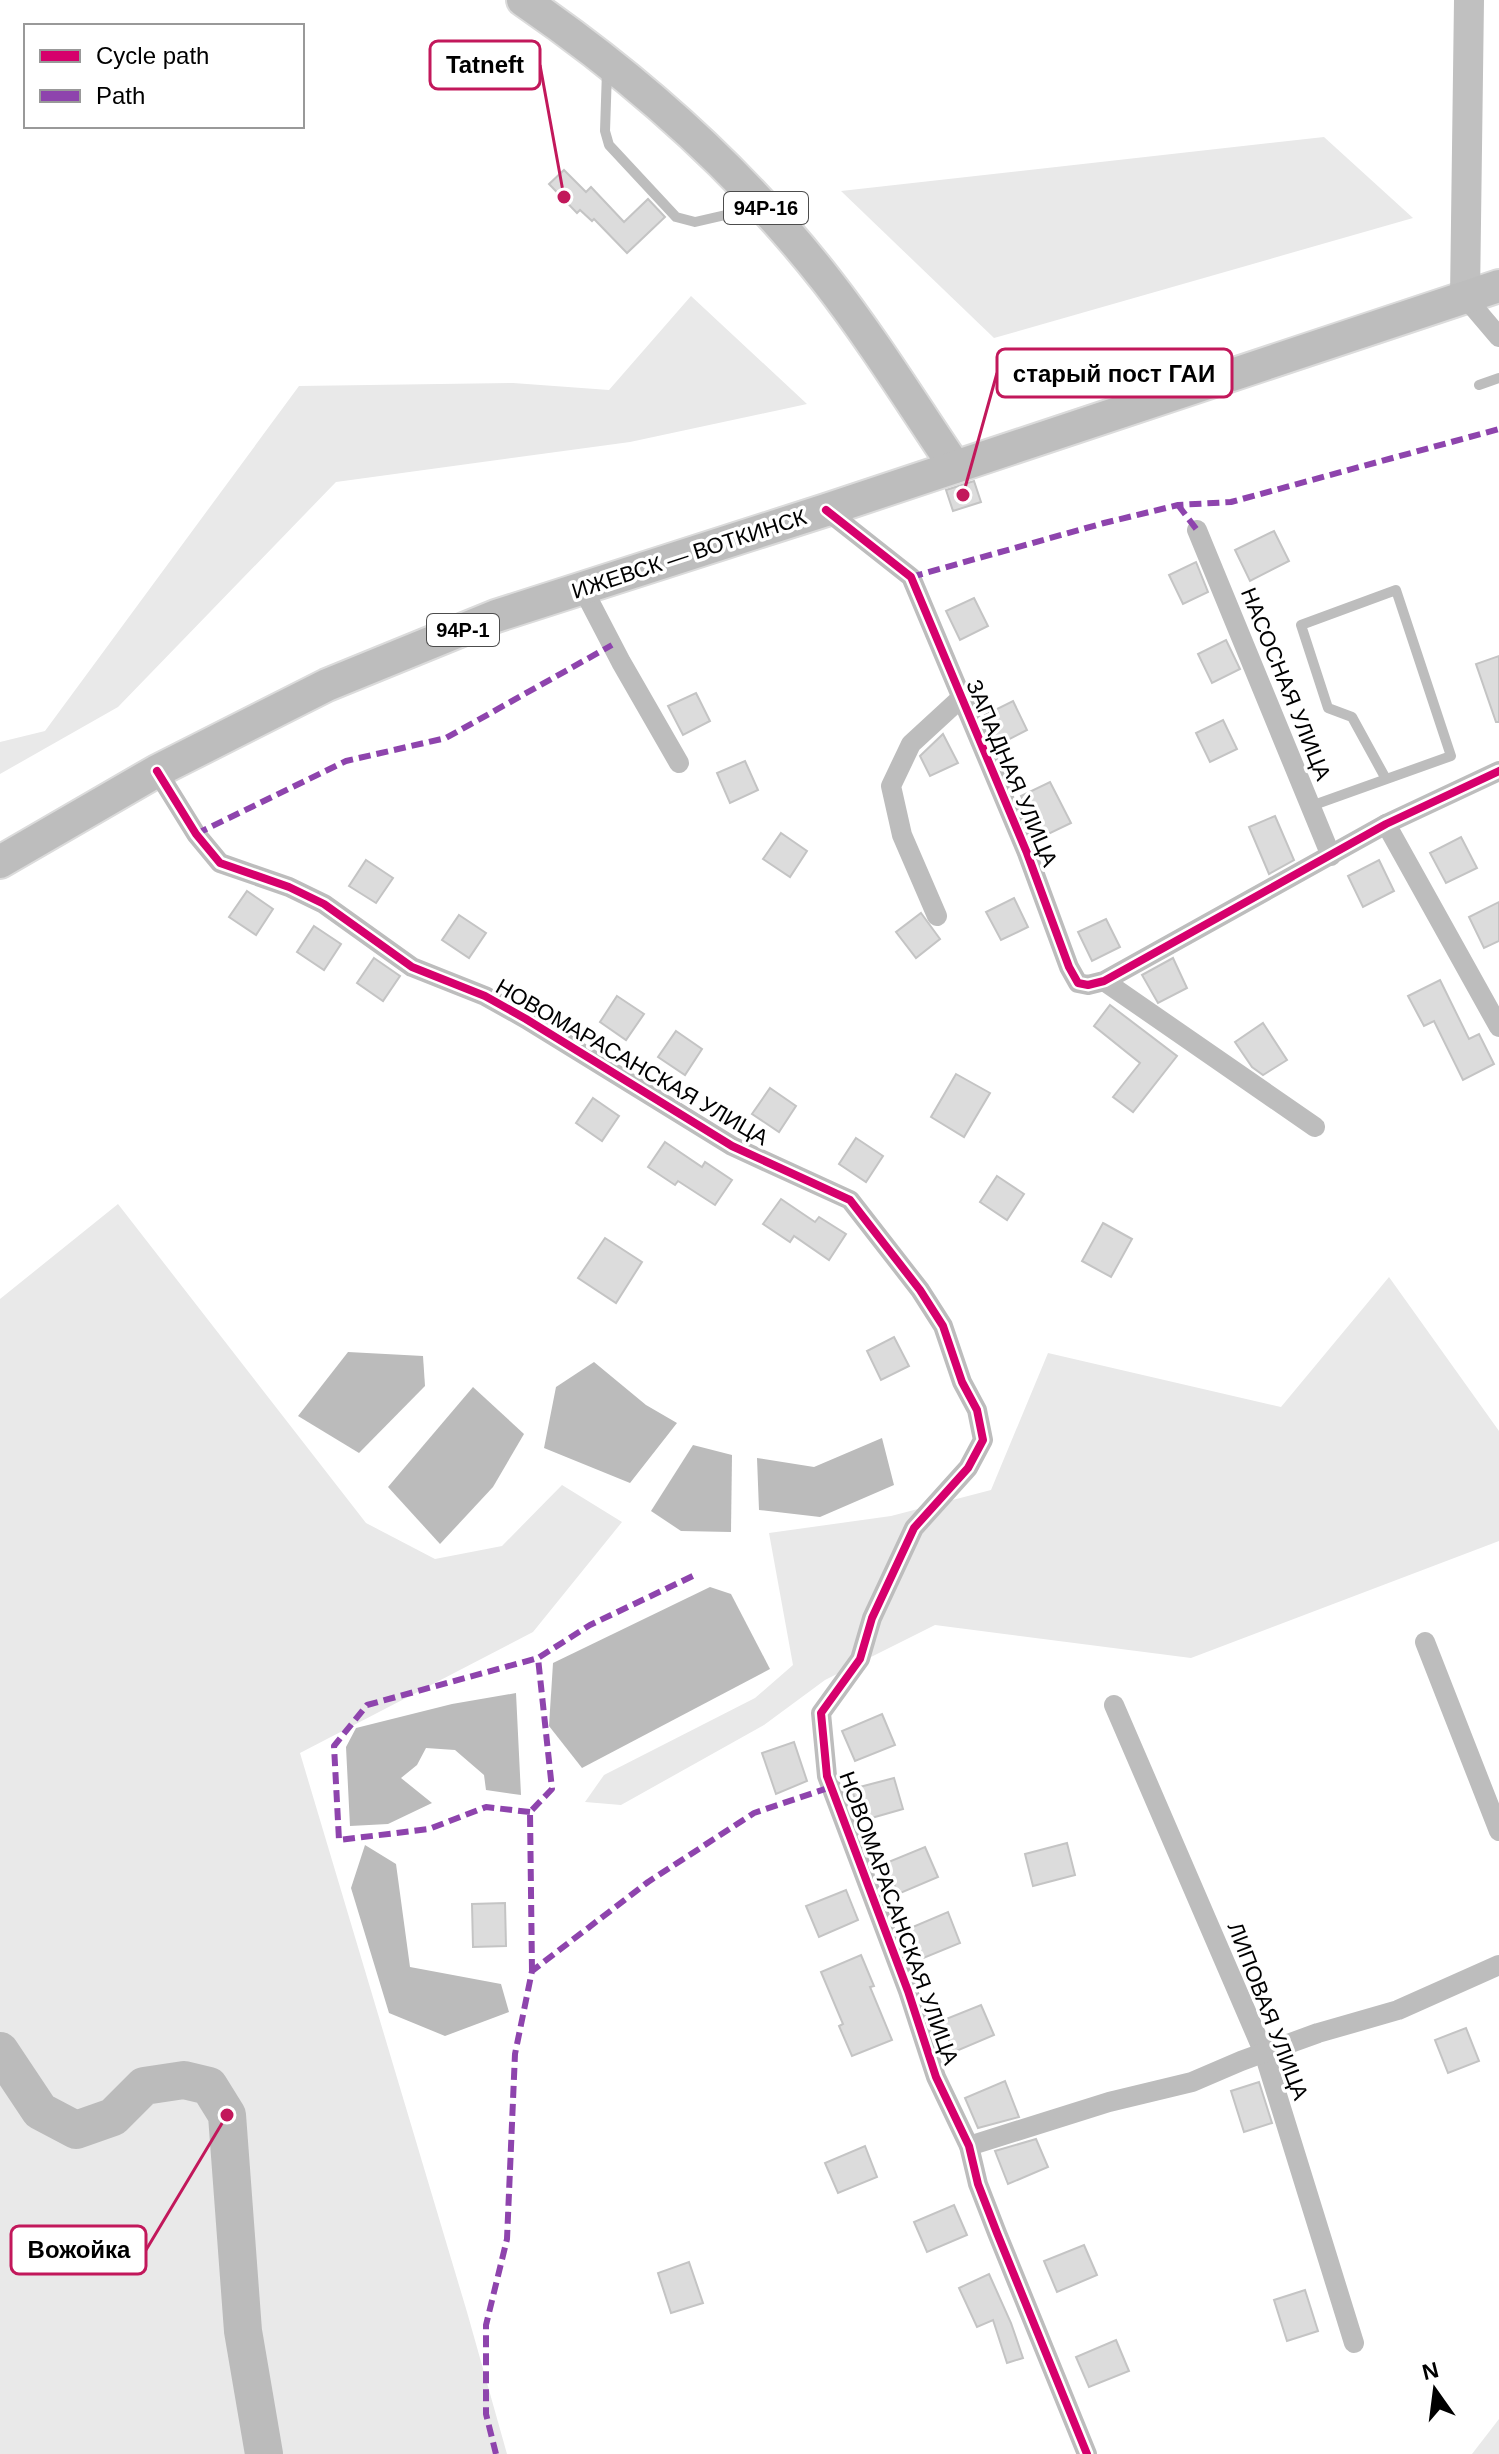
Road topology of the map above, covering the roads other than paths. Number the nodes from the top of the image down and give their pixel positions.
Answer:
1 (523, 0) edge
2 (1469, 0) edge
3 (607, 61) junction
4 (765, 206) junction
5 (1499, 286) edge
6 (1465, 297) junction
7 (1499, 337) edge
8 (1499, 378) edge
9 (1479, 385) dead end
10 (955, 467) junction
11 (826, 510) junction
12 (1197, 530) dead end
13 (583, 589) junction
14 (961, 698) junction
15 (679, 763) dead end
16 (157, 771) junction
17 (1499, 771) edge
18 (1386, 779) junction
19 (1311, 806) junction
20 (1386, 824) junction
21 (1331, 856) junction
22 (0, 862) edge
23 (937, 916) dead end
24 (1104, 981) junction
25 (1499, 1027) edge
26 (1315, 1127) dead end
27 (1425, 1642) dead end
28 (1114, 1705) dead end
29 (1499, 1831) edge
30 (1499, 1965) edge
31 (1264, 2053) junction
32 (969, 2146) junction
33 (1354, 2343) dead end
34 (1087, 2454) edge

1 - 3 main road, 94Р-16
2 - 6 street
3 - 4 main road, 94Р-16
3 - 4 lane
4 - 10 main road, 94Р-16
5 - 6 main road, ИЖЕВСК — ВОТКИНСК / 94Р-1
6 - 7 street
6 - 10 main road, ИЖЕВСК — ВОТКИНСК / 94Р-1
8 - 9 lane
10 - 11 main road, ИЖЕВСК — ВОТКИНСК / 94Р-1
11 - 13 main road, ИЖЕВСК — ВОТКИНСК / 94Р-1
11 - 14 street, ЗАПАДНАЯ УЛИЦА
12 - 19 street, НАСОСНАЯ УЛИЦА
13 - 15 street
13 - 16 main road, ИЖЕВСК — ВОТКИНСК / 94Р-1
14 - 23 street
14 - 24 street, ЗАПАДНАЯ УЛИЦА
16 - 22 main road, ИЖЕВСК — ВОТКИНСК / 94Р-1
16 - 32 street, НОВОМАРАСАНСКАЯ УЛИЦА
17 - 20 street
18 - 18 lane
18 - 19 lane
19 - 21 street, НАСОСНАЯ УЛИЦА
20 - 21 street
20 - 25 street
21 - 24 street
24 - 26 street
27 - 29 street
28 - 31 street, ЛИПОВАЯ УЛИЦА
30 - 31 street
31 - 32 street
31 - 33 street, ЛИПОВАЯ УЛИЦА
32 - 34 street, НОВОМАРАСАНСКАЯ УЛИЦА

